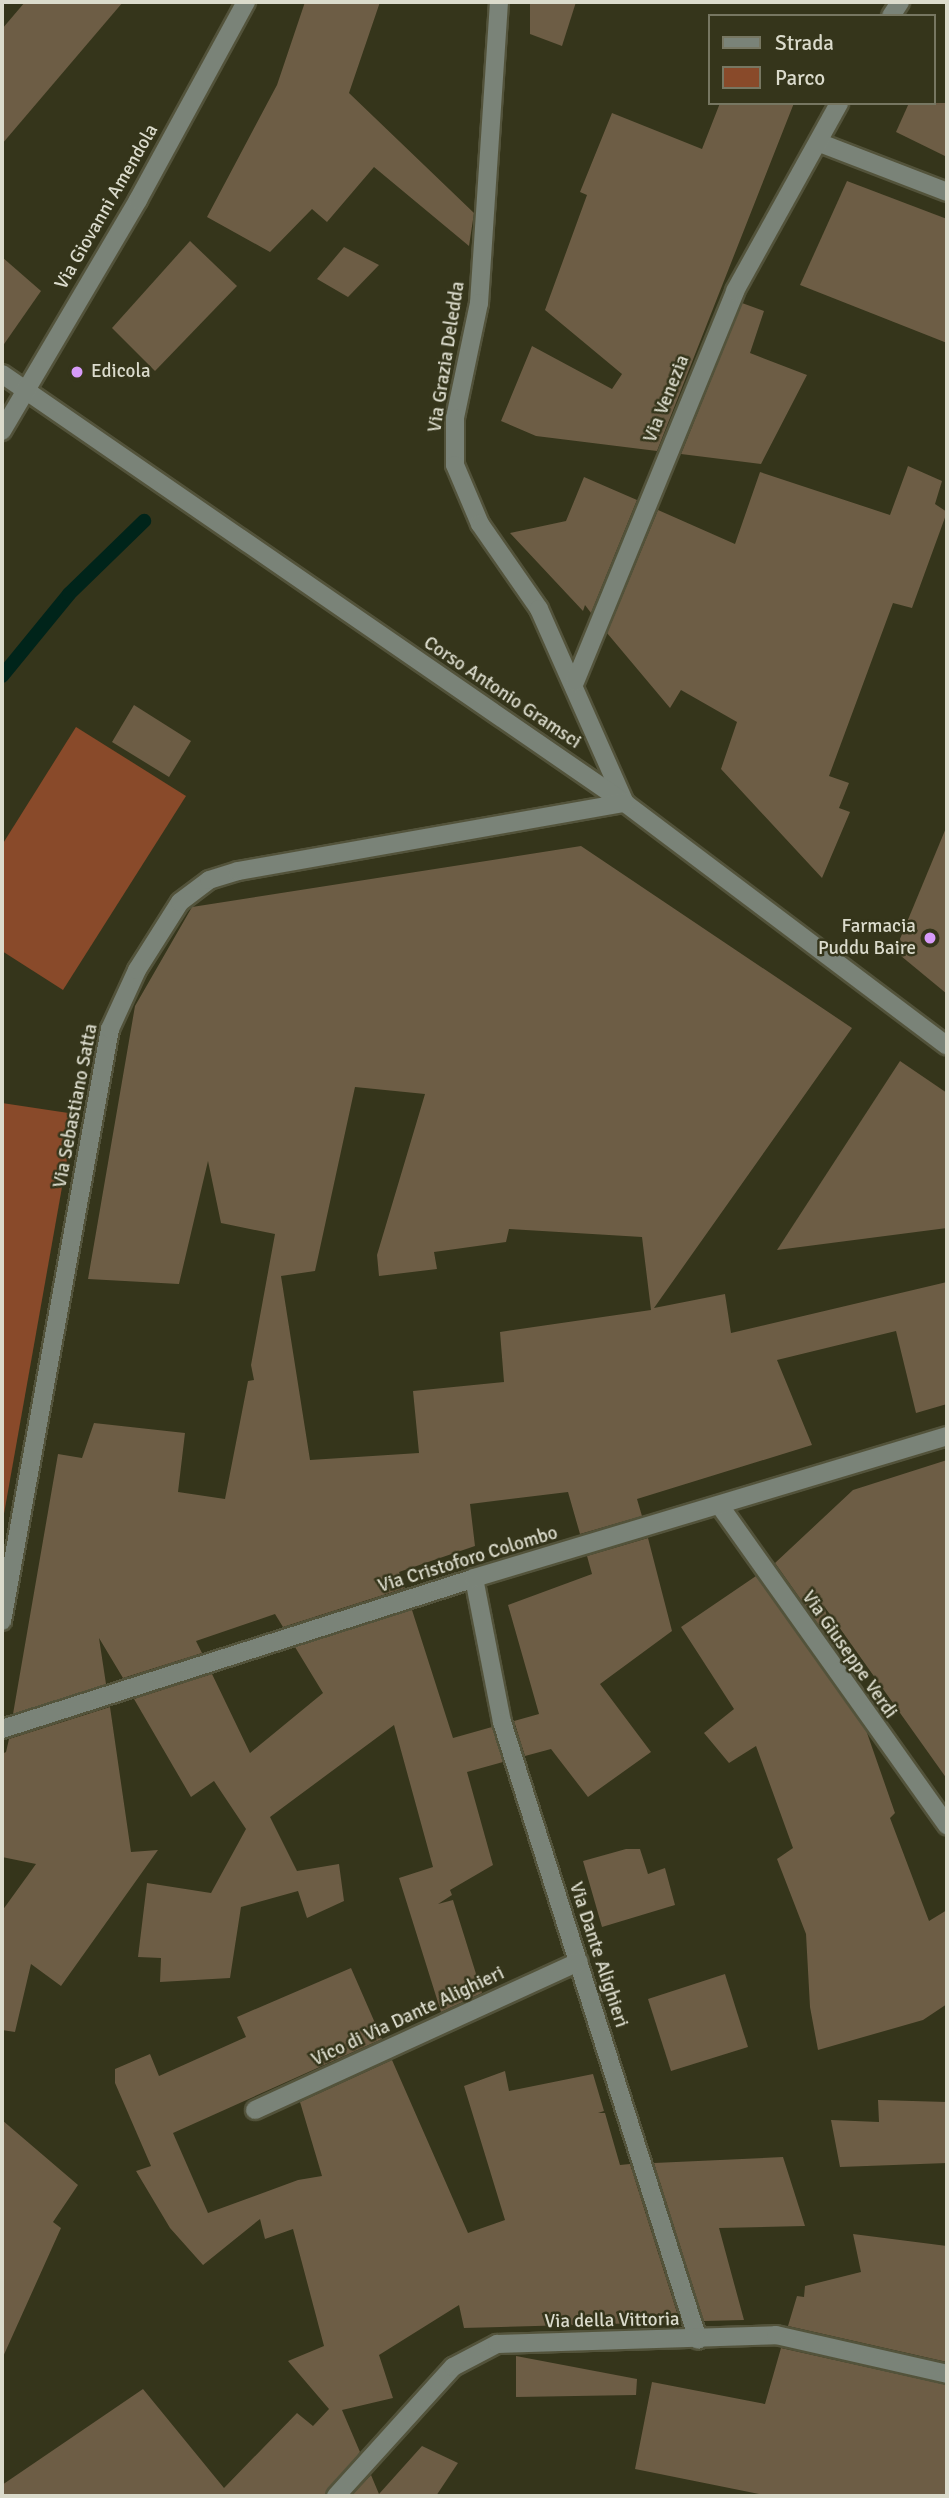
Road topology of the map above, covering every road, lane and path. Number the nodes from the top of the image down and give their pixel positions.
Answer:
1 (246, 2) edge
2 (499, 2) edge
3 (838, 105) edge
4 (820, 143) junction
5 (947, 192) edge
6 (2, 374) edge
7 (23, 389) junction
8 (2, 431) edge
9 (575, 682) junction
10 (625, 803) junction
11 (947, 1046) edge
12 (947, 1436) edge
13 (720, 1506) junction
14 (474, 1578) junction
15 (2, 1621) edge
16 (2, 1729) edge
17 (947, 1825) edge
18 (579, 1962) junction
19 (254, 2110) dead end
20 (698, 2340) junction
21 (947, 2374) edge
22 (336, 2496) edge

1 - 7 street, Via Giovanni Amendola
2 - 9 street, Via Grazia Deledda
3 - 4 street, Via Venezia
4 - 5 street
4 - 9 street, Via Venezia
6 - 7 street, Corso Antonio Gramsci
7 - 8 street, Via Giovanni Amendola
7 - 10 street, Corso Antonio Gramsci
9 - 10 street, Via Grazia Deledda
10 - 11 street, Corso Antonio Gramsci
10 - 15 street, Via Sebastiano Satta
12 - 13 street, Via Cristoforo Colombo
13 - 14 street, Via Cristoforo Colombo
13 - 17 street, Via Giuseppe Verdi
14 - 16 street, Via Cristoforo Colombo
14 - 18 street, Via Dante Alighieri
18 - 19 street, Vico di Via Dante Alighieri
18 - 20 street, Via Dante Alighieri
20 - 21 street, Via della Vittoria
20 - 22 street, Via della Vittoria

